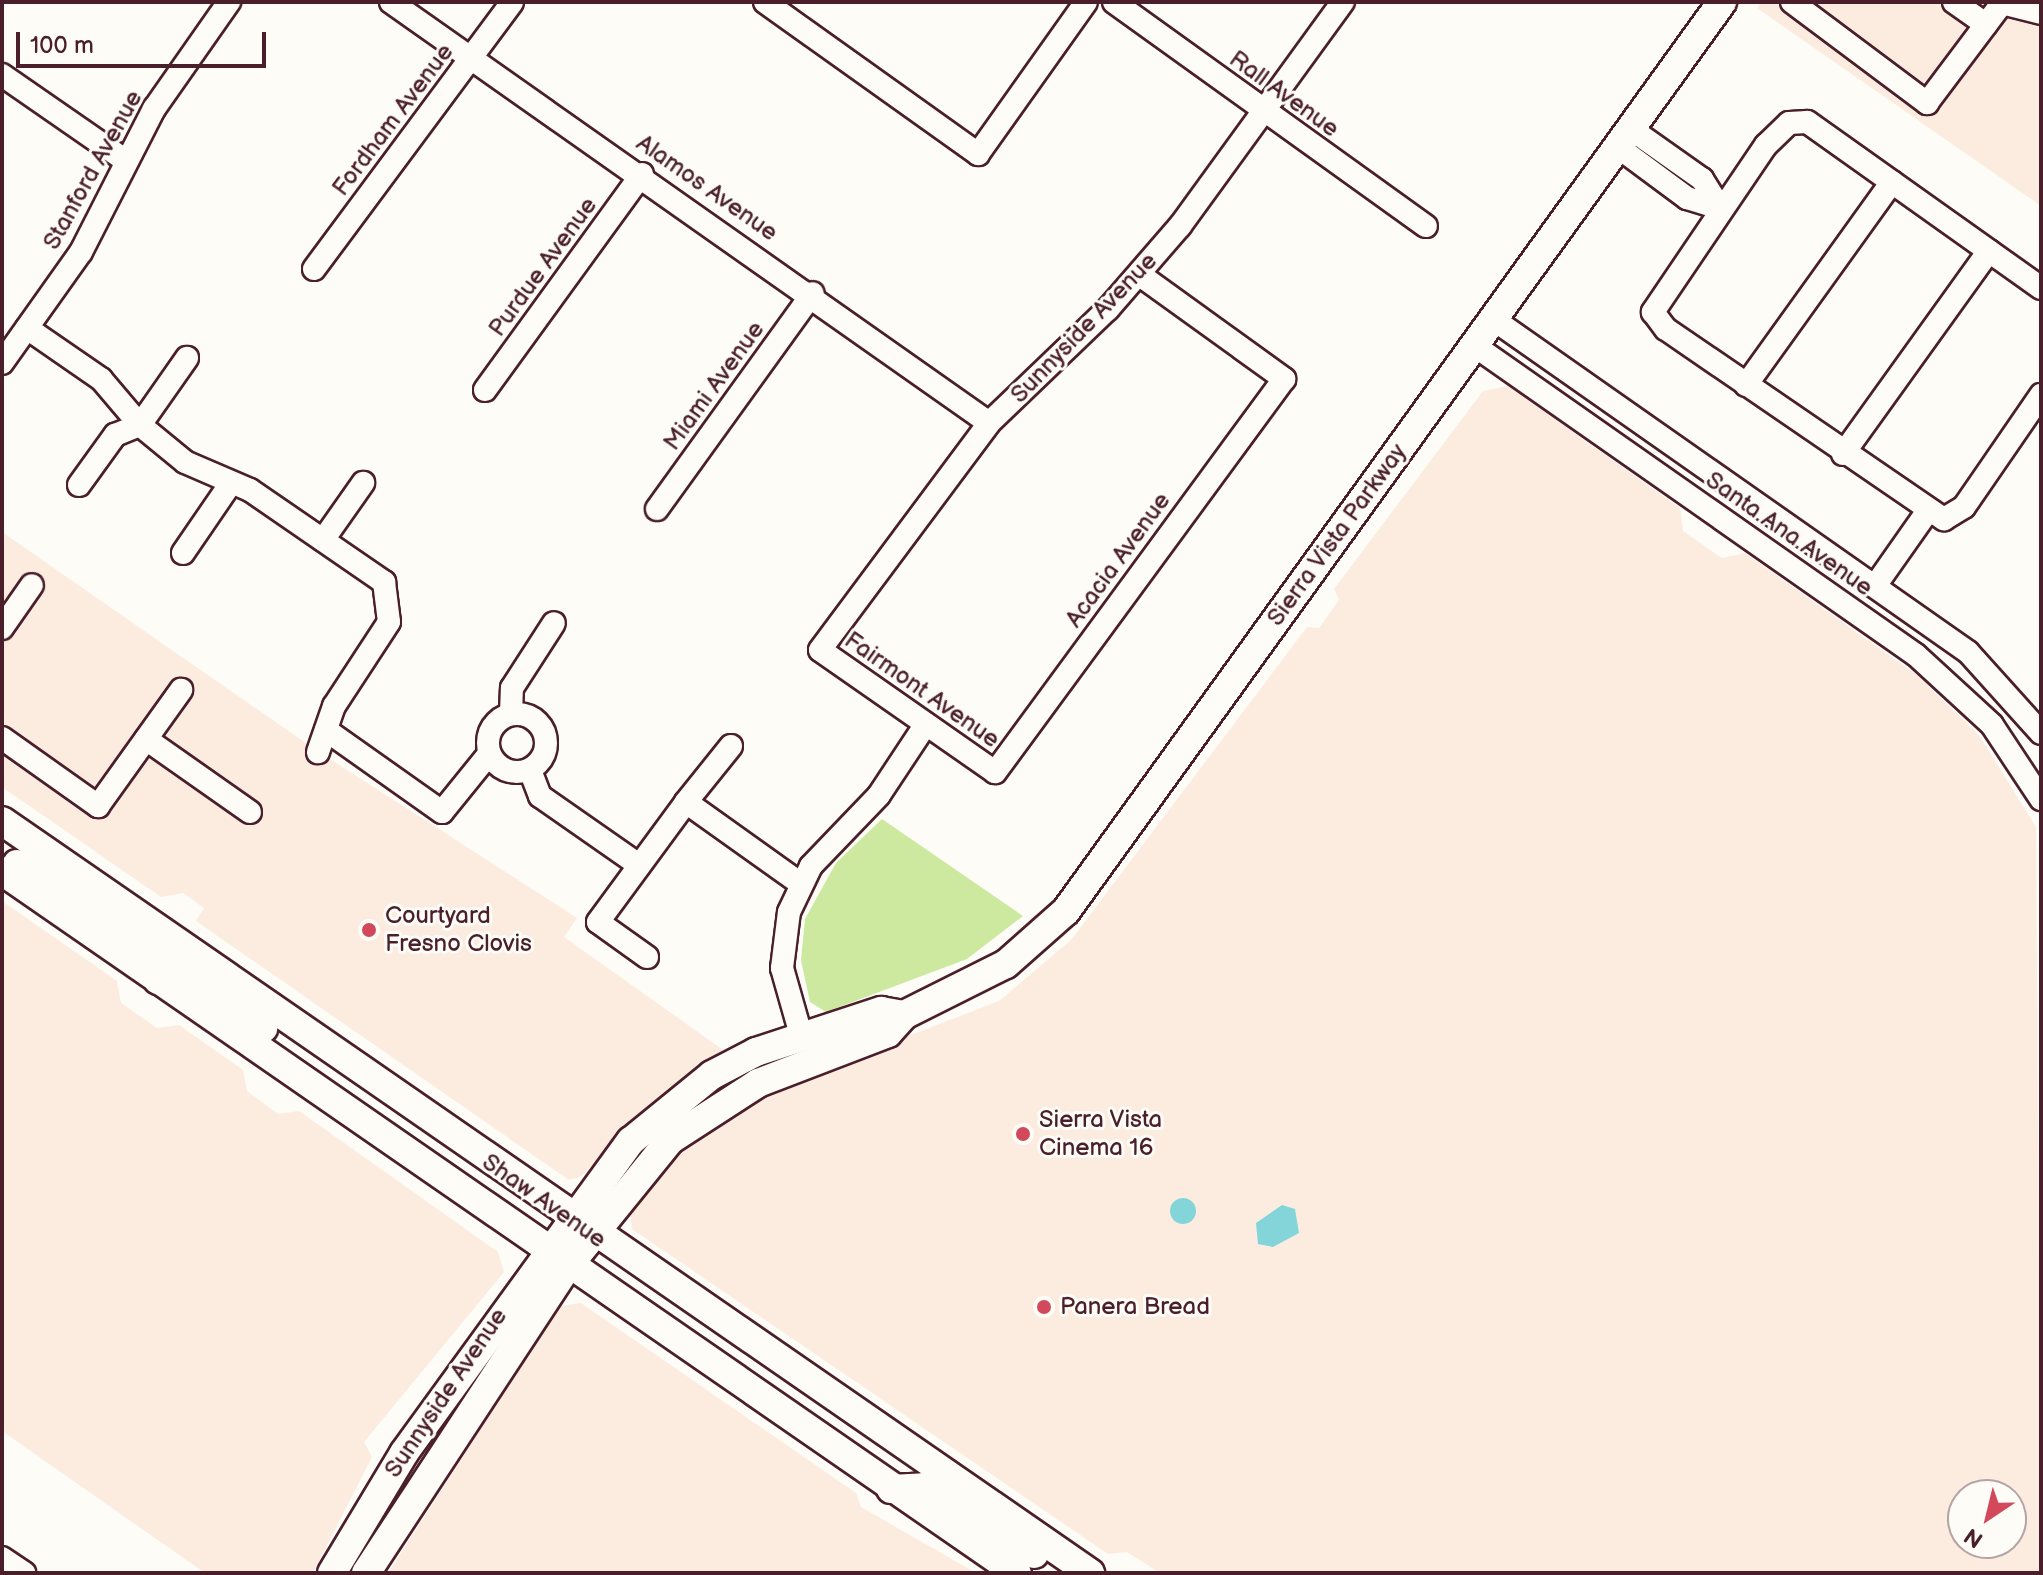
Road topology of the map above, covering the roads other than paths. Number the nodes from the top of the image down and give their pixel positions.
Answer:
1 (229, 2) edge
2 (391, 2) edge
3 (512, 2) edge
4 (765, 2) edge
5 (1086, 2) edge
6 (1114, 2) edge
7 (1343, 2) edge
8 (1722, 2) edge
9 (1792, 2) edge
10 (1954, 2) edge
11 (2003, 3) edge
12 (2041, 13) edge
13 (1986, 24) junction
14 (472, 58) junction
15 (2, 75) edge
16 (1263, 111) junction
17 (1624, 138) junction
18 (126, 161) junction
19 (642, 174) junction
20 (1892, 182) junction
21 (1720, 208) junction
22 (1426, 226) dead end
23 (1989, 251) junction
24 (314, 269) dead end
25 (1140, 275) junction
26 (2041, 288) edge
27 (813, 293) junction
28 (1493, 319) junction
29 (27, 328) junction
30 (1475, 346) junction
31 (187, 358) dead end
32 (2, 363) edge
33 (1746, 385) junction
34 (485, 390) dead end
35 (2041, 395) edge
36 (989, 423) junction
37 (140, 425) junction
38 (1843, 454) junction
39 (231, 483) junction
40 (363, 483) dead end
41 (79, 485) dead end
42 (657, 509) dead end
43 (1927, 512) junction
44 (323, 540) junction
45 (183, 553) dead end
46 (32, 585) dead end
47 (1875, 586) junction
48 (554, 623) dead end
49 (2, 628) edge
50 (820, 650) joint
51 (181, 690) dead end
52 (511, 714) junction
53 (926, 724) junction
54 (326, 730) junction
55 (2041, 733) edge
56 (2, 738) edge
57 (146, 739) junction
58 (731, 746) dead end
59 (318, 752) dead end
60 (489, 754) junction
61 (530, 770) junction
62 (995, 772) joint
63 (2041, 799) edge
64 (686, 802) junction
65 (250, 812) dead end
66 (2, 821) edge
67 (2, 856) edge
68 (639, 865) junction
69 (2, 871) edge
70 (801, 884) junction
71 (193, 955) junction
72 (647, 957) dead end
73 (158, 980) junction
74 (904, 1015) junction
75 (801, 1035) junction
76 (414, 1110) junction
77 (670, 1140) junction
78 (580, 1226) junction
79 (557, 1258) junction
80 (891, 1489) junction
81 (2, 1558) edge
82 (24, 1573) edge
83 (332, 1573) edge
84 (366, 1573) edge
85 (1017, 1573) edge
86 (1089, 1573) edge

1 - 18 street, Stanford Avenue
2 - 14 street, Alamos Avenue
3 - 14 street, Fordham Avenue
4 - 5 street
6 - 16 street, Rall Avenue
7 - 16 street, Sunnyside Avenue
8 - 17 main road, Sierra Vista Parkway
9 - 13 street
10 - 13 street
11 - 12 street
11 - 13 street
14 - 19 street, Alamos Avenue
14 - 24 street, Fordham Avenue
15 - 18 street
16 - 22 street, Rall Avenue
16 - 25 street, Sunnyside Avenue
17 - 21 street
17 - 28 main road, Sierra Vista Parkway
18 - 29 street, Stanford Avenue
19 - 27 street, Alamos Avenue
19 - 34 street, Purdue Avenue
20 - 21 street
20 - 23 street
20 - 33 street
21 - 33 street
23 - 26 street
23 - 38 street
25 - 36 street, Sunnyside Avenue
25 - 62 street, Acacia Avenue
27 - 36 street, Alamos Avenue
27 - 42 street, Miami Avenue
28 - 30 main road, Sierra Vista Parkway
28 - 47 street, Santa Ana Avenue
29 - 32 street, Stanford Avenue
29 - 37 street
30 - 63 street, Santa Ana Avenue
30 - 74 main road, Sierra Vista Parkway
31 - 37 street
33 - 38 street
35 - 43 street
36 - 50 street, Sunnyside Avenue
37 - 39 street
37 - 41 street
38 - 43 street
39 - 44 street
39 - 45 street
40 - 44 street
43 - 47 street
44 - 54 street
46 - 49 street
47 - 55 street, Santa Ana Avenue
48 - 52 street
50 - 53 street, Fairmont Avenue
51 - 57 street
52 - 60 street
52 - 61 street
53 - 62 street, Fairmont Avenue
53 - 70 street
54 - 59 street
54 - 60 street
56 - 57 street
57 - 65 street
58 - 64 street
60 - 61 street
61 - 68 street
64 - 68 street
64 - 70 street
66 - 71 main road, Shaw Avenue
67 - 71 main road
68 - 72 street
69 - 73 main road, Shaw Avenue
70 - 75 street
71 - 76 main road, Shaw Avenue
73 - 76 main road
73 - 79 main road, Shaw Avenue
74 - 75 main road, Sierra Vista Parkway
74 - 77 main road, Sierra Vista Parkway
75 - 77 main road
75 - 78 main road, Sierra Vista Parkway
76 - 78 main road, Shaw Avenue
77 - 78 main road, Sierra Vista Parkway
78 - 79 main road, Sunnyside Avenue
78 - 86 main road, Shaw Avenue
79 - 80 main road, Shaw Avenue
79 - 83 main road, Sunnyside Avenue
79 - 84 main road, Sunnyside Avenue
80 - 85 main road, Shaw Avenue
80 - 86 main road
81 - 82 street

